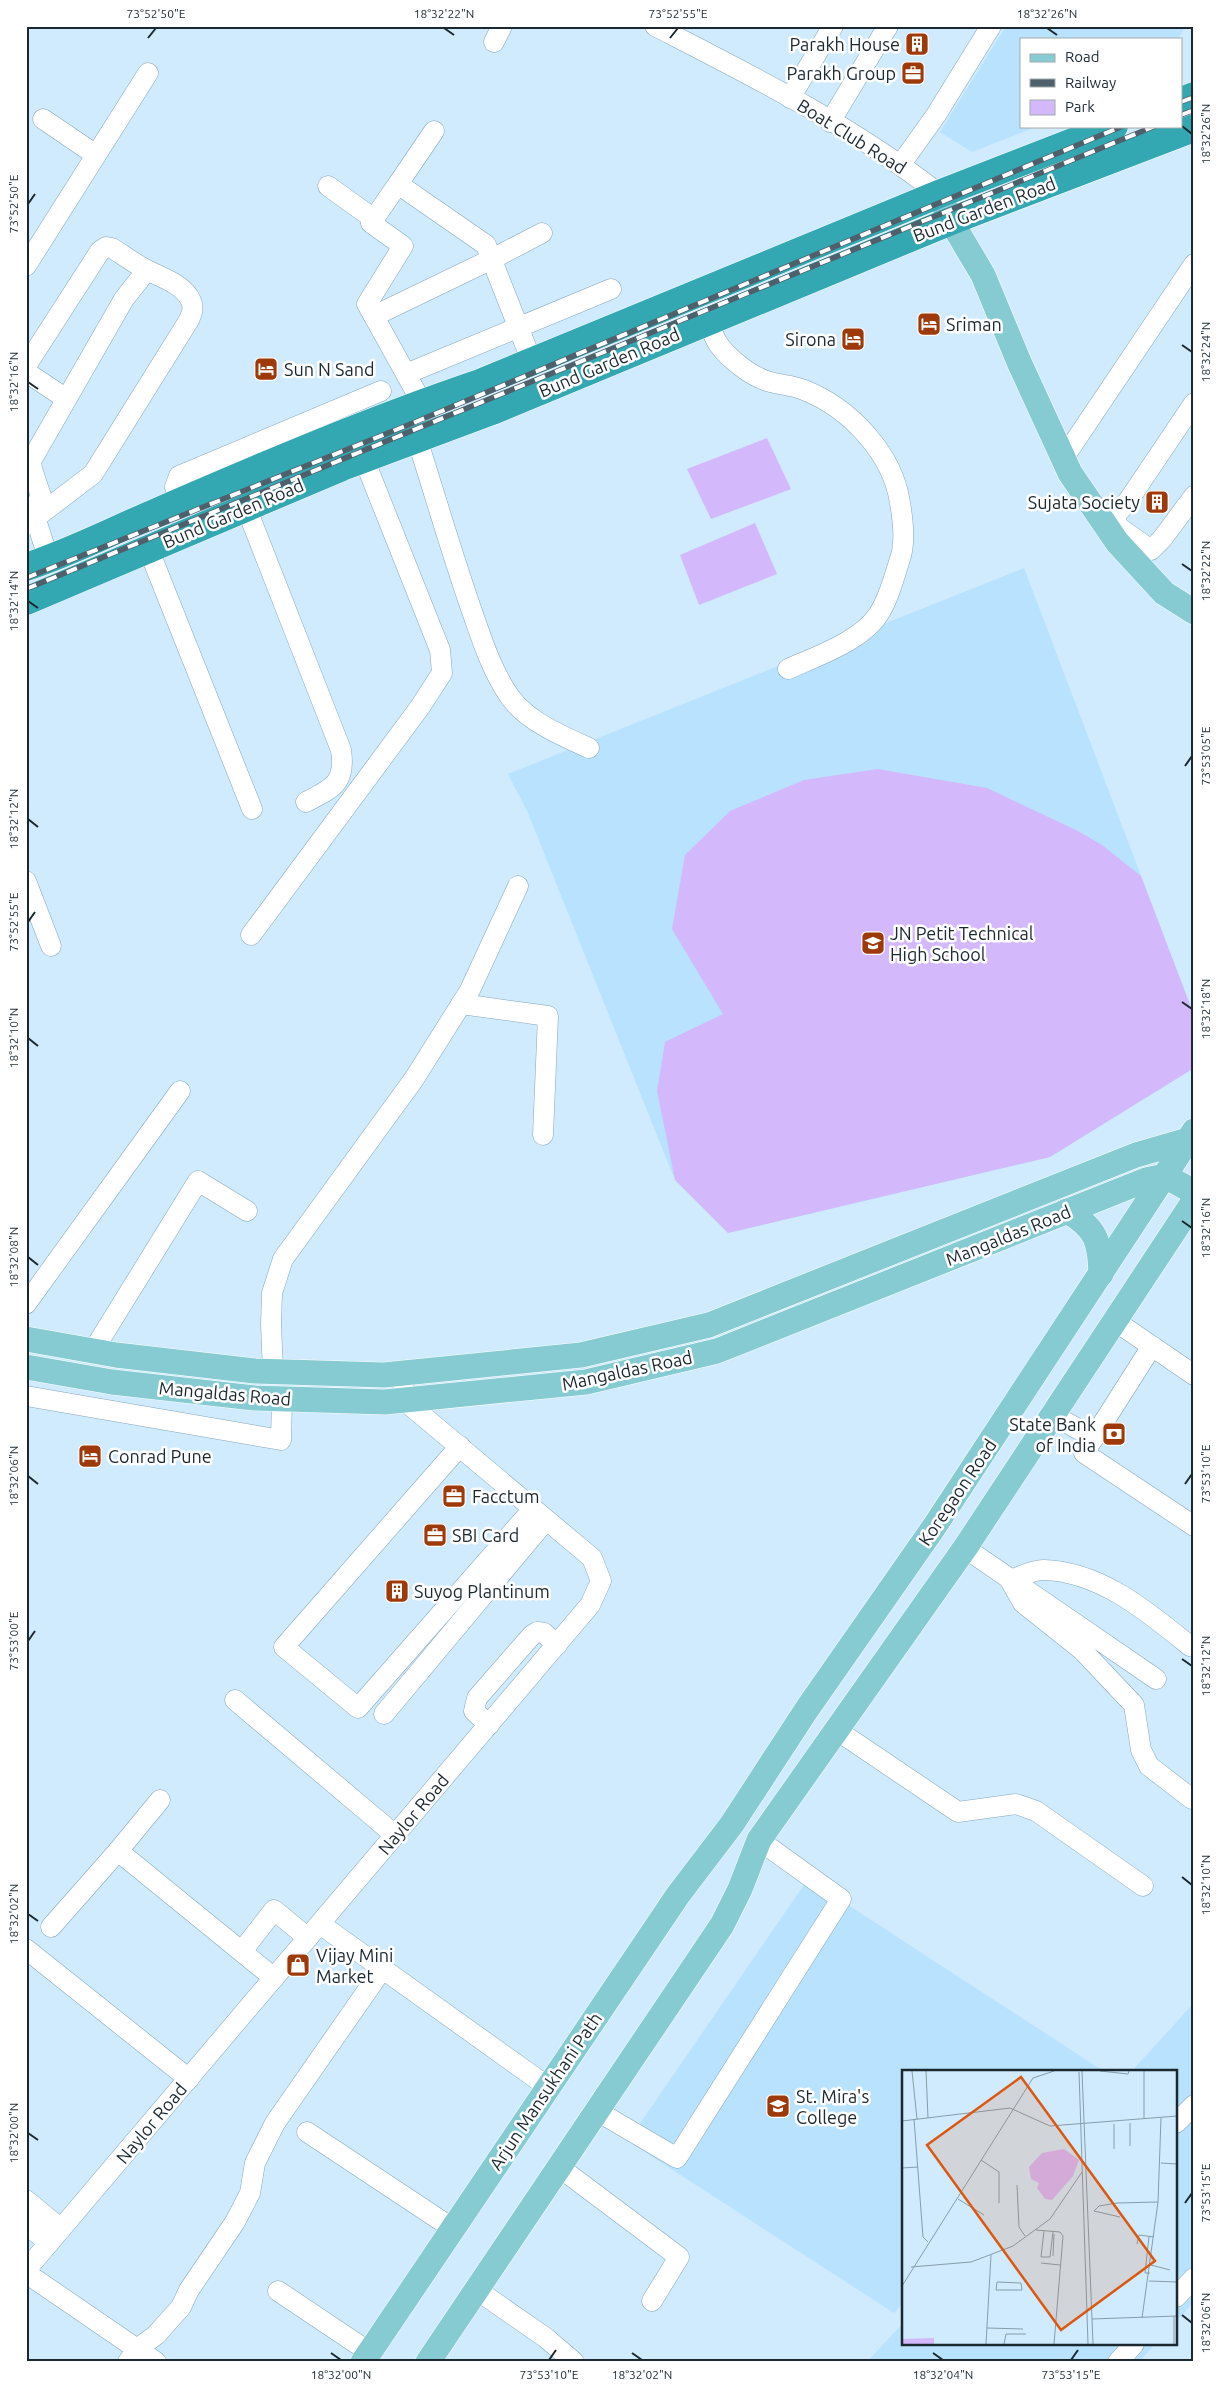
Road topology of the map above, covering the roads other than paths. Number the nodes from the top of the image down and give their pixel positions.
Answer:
1 (655, 26) edge
2 (833, 26) edge
3 (888, 26) edge
4 (991, 26) edge
5 (148, 73) dead end
6 (1194, 96) edge
7 (790, 98) junction
8 (1182, 100) edge
9 (42, 119) dead end
10 (830, 122) junction
11 (1109, 128) edge
12 (1194, 128) edge
13 (434, 130) dead end
14 (96, 155) junction
15 (901, 164) junction
16 (398, 184) junction
17 (328, 186) dead end
18 (939, 194) junction
19 (374, 219) junction
20 (951, 221) junction
21 (542, 233) dead end
22 (29, 255) edge
23 (492, 259) junction
24 (1194, 264) edge
25 (146, 270) junction
26 (611, 289) dead end
27 (374, 316) junction
28 (708, 321) junction
29 (518, 328) junction
30 (532, 362) junction
31 (26, 366) edge
32 (26, 372) edge
33 (406, 374) junction
34 (381, 392) dead end
35 (66, 398) junction
36 (422, 403) junction
37 (1194, 403) edge
38 (417, 439) junction
39 (364, 459) junction
40 (1063, 459) junction
41 (1194, 496) edge
42 (181, 502) junction
43 (246, 507) junction
44 (31, 522) edge
45 (148, 548) junction
46 (37, 564) edge
47 (26, 601) edge
48 (1194, 612) edge
49 (788, 669) dead end
50 (589, 748) dead end
51 (306, 802) dead end
52 (252, 809) dead end
53 (26, 881) edge
54 (518, 886) dead end
55 (251, 936) dead end
56 (52, 946) dead end
57 (461, 1004) junction
58 (180, 1091) dead end
59 (543, 1135) dead end
60 (1192, 1138) edge
61 (1165, 1176) junction
62 (1194, 1192) edge
63 (1194, 1200) edge
64 (247, 1211) dead end
65 (1068, 1211) junction
66 (1101, 1274) junction
67 (26, 1304) edge
68 (1116, 1320) junction
69 (26, 1339) edge
70 (1152, 1346) junction
71 (93, 1351) junction
72 (26, 1367) edge
73 (273, 1372) junction
74 (402, 1374) junction
75 (1194, 1375) edge
76 (26, 1396) edge
77 (282, 1399) junction
78 (405, 1401) junction
79 (1053, 1415) junction
80 (1094, 1438) junction
81 (460, 1446) junction
82 (540, 1514) junction
83 (1194, 1526) edge
84 (965, 1548) junction
85 (1010, 1580) junction
86 (1194, 1647) edge
87 (1156, 1679) dead end
88 (235, 1700) dead end
89 (384, 1714) dead end
90 (838, 1730) junction
91 (1192, 1799) dead end
92 (160, 1800) dead end
93 (732, 1824) joint
94 (395, 1835) junction
95 (759, 1840) junction
96 (118, 1851) junction
97 (1143, 1886) dead end
98 (51, 1927) dead end
99 (314, 1931) junction
100 (26, 1949) edge
101 (242, 1951) junction
102 (383, 1968) junction
103 (274, 1978) junction
104 (189, 2078) junction
105 (548, 2087) junction
106 (1194, 2105) edge
107 (597, 2111) junction
108 (1178, 2121) edge
109 (307, 2132) dead end
110 (559, 2167) junction
111 (26, 2200) edge
112 (26, 2224) edge
113 (452, 2228) junction
114 (55, 2236) junction
115 (26, 2272) edge
116 (1194, 2278) edge
117 (477, 2290) junction
118 (278, 2291) dead end
119 (1178, 2295) edge
120 (652, 2301) dead end
121 (1132, 2346) edge
122 (133, 2355) edge
123 (366, 2357) edge
124 (156, 2362) edge
125 (428, 2362) edge
126 (574, 2362) edge
127 (1118, 2362) edge

1 - 7 street, Boat Club Road
2 - 7 street
3 - 10 street
4 - 15 street
5 - 14 street
6 - 8 highway
7 - 10 street, Boat Club Road
9 - 14 street
10 - 15 street, Boat Club Road
11 - 18 highway, Bund Garden Road
12 - 20 highway, Bund Garden Road
13 - 16 street
14 - 22 street
15 - 18 street, Boat Club Road
16 - 19 street
16 - 23 street
17 - 19 street
18 - 20 main road
18 - 30 highway, Bund Garden Road
19 - 27 street
20 - 28 highway, Bund Garden Road
20 - 40 main road
21 - 23 street
23 - 27 street
23 - 29 street
24 - 40 street
25 - 31 street
25 - 35 street
25 - 44 street
26 - 29 street
27 - 33 street
28 - 38 highway, Bund Garden Road
28 - 49 street
29 - 30 street
29 - 33 street
30 - 36 highway, Bund Garden Road
32 - 35 street
33 - 36 street
34 - 42 street
35 - 44 street
36 - 42 highway, Bund Garden Road
37 - 41 street
38 - 39 highway, Bund Garden Road
38 - 50 street
39 - 43 highway, Bund Garden Road
39 - 55 street
40 - 48 main road
42 - 46 highway, Bund Garden Road
43 - 45 highway, Bund Garden Road
43 - 51 street
44 - 46 street
45 - 47 highway, Bund Garden Road
45 - 52 street
53 - 56 street
54 - 57 street
57 - 59 street
57 - 73 street
58 - 67 street
60 - 61 main road, Koregaon Road
60 - 74 main road, Mangaldas Road
61 - 62 main road
61 - 65 main road, Mangaldas Road
61 - 66 main road, Koregaon Road
63 - 68 main road
64 - 71 street
65 - 66 main road
65 - 78 main road, Mangaldas Road
66 - 93 main road, Koregaon Road
68 - 70 street
68 - 79 main road
69 - 71 main road, Mangaldas Road
70 - 75 street
70 - 80 street
71 - 73 main road, Mangaldas Road
72 - 77 main road, Mangaldas Road
73 - 74 main road, Mangaldas Road
74 - 78 street
76 - 77 street
77 - 78 main road, Mangaldas Road
78 - 81 street, Naylor Road
79 - 80 street
79 - 84 main road
80 - 83 street
81 - 82 street, Naylor Road
81 - 82 street
82 - 89 street
82 - 94 street, Naylor Road
84 - 85 street
84 - 90 main road
85 - 86 street
85 - 87 street
85 - 91 street
88 - 94 street
90 - 95 main road
90 - 97 street
92 - 96 street
93 - 105 main road, Arjun Mansukhani Path
94 - 99 street, Naylor Road
95 - 107 main road
95 - 107 street
96 - 98 street
96 - 101 street
99 - 101 street
99 - 102 street
99 - 103 street, Naylor Road
100 - 104 street
101 - 103 street
102 - 105 street
102 - 122 street
103 - 104 street, Naylor Road
104 - 114 street, Naylor Road
105 - 113 main road, Arjun Mansukhani Path
106 - 108 street
107 - 110 main road
109 - 113 street
110 - 117 main road
110 - 120 street
111 - 114 street
112 - 114 street
113 - 123 main road, Arjun Mansukhani Path
114 - 115 street, Naylor Road
115 - 122 street
116 - 119 street
117 - 125 main road
117 - 126 street
118 - 123 street
121 - 127 street
122 - 124 street

